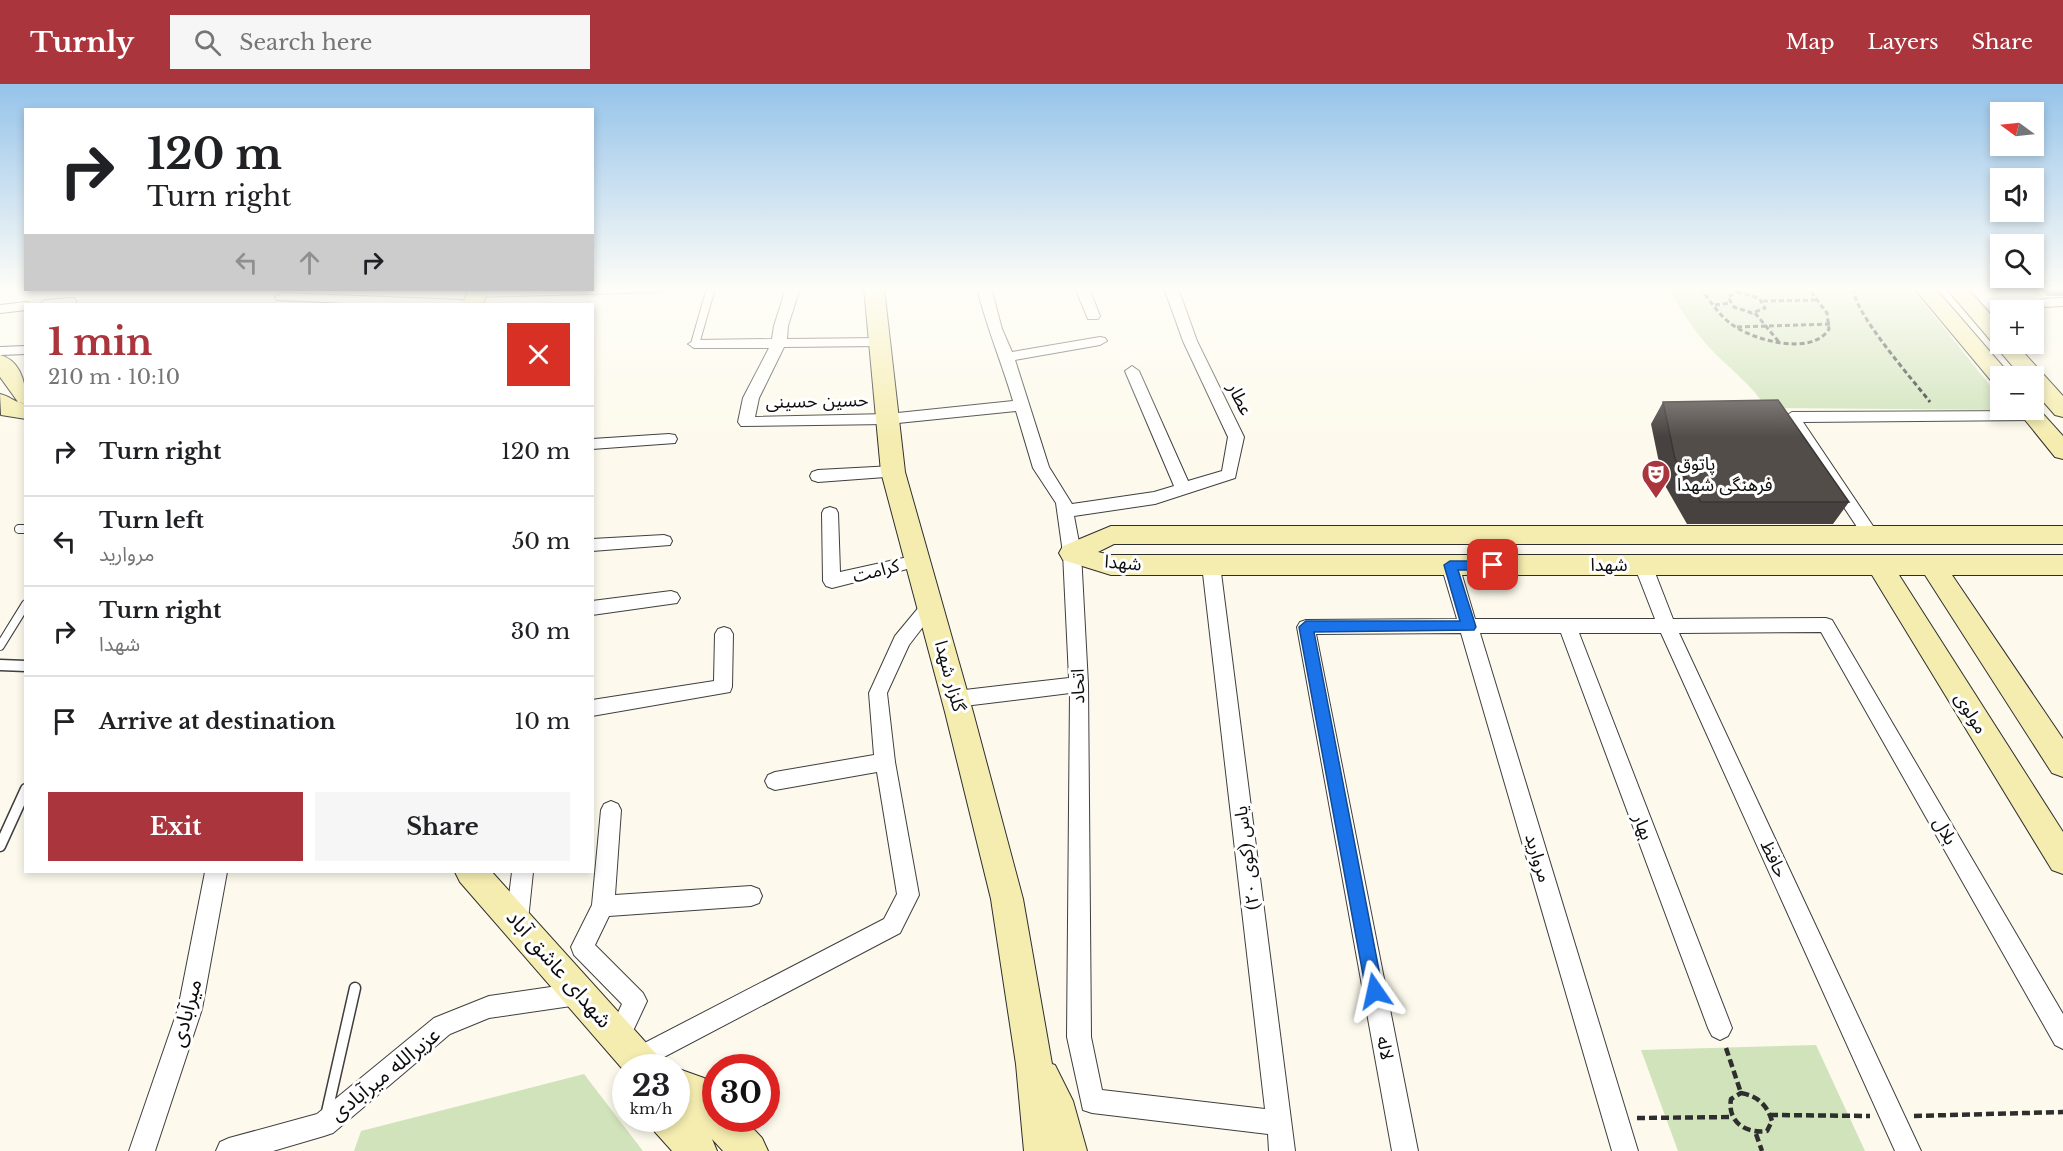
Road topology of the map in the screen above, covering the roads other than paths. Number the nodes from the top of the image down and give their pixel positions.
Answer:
1 (697, 338) edge
2 (780, 338) edge
3 (880, 338) edge
4 (999, 338) edge
5 (1189, 338) edge
6 (1967, 338) edge
7 (1100, 341) dead end
8 (880, 342) junction
9 (695, 344) joint
10 (779, 344) junction
11 (24, 351) edge
12 (2014, 354) edge
13 (1007, 357) junction
14 (0, 360) edge
15 (1991, 366) edge
16 (2024, 366) edge
17 (1132, 371) dead end
18 (2044, 388) edge
19 (24, 394) edge
20 (0, 401) edge
21 (1022, 405) junction
22 (2063, 410) edge
23 (24, 411) edge
24 (1990, 414) edge
25 (888, 419) junction
26 (2036, 420) edge
27 (669, 439) dead end
28 (594, 444) edge
29 (2063, 451) edge
30 (893, 472) junction
31 (818, 476) dead end
32 (1183, 489) junction
33 (1065, 511) junction
34 (830, 513) dead end
35 (1871, 535) junction
36 (2063, 535) edge
37 (664, 541) dead end
38 (594, 545) edge
39 (1072, 553) junction
40 (917, 561) junction
41 (1211, 565) junction
42 (1450, 565) junction
43 (1643, 565) junction
44 (2063, 565) edge
45 (1880, 566) junction
46 (1933, 566) junction
47 (671, 598) dead end
48 (1956, 600) junction
49 (1902, 602) junction
50 (930, 606) junction
51 (24, 607) edge
52 (594, 608) edge
53 (1666, 624) junction
54 (1567, 626) junction
55 (1469, 627) junction
56 (724, 634) dead end
57 (0, 646) edge
58 (0, 665) edge
59 (24, 666) edge
60 (1079, 684) junction
61 (956, 699) junction
62 (594, 708) edge
63 (885, 762) junction
64 (2063, 764) edge
65 (775, 781) dead end
66 (24, 793) edge
67 (611, 810) dead end
68 (0, 846) edge
69 (2063, 861) edge
70 (216, 873) edge
71 (472, 873) edge
72 (522, 873) edge
73 (751, 896) dead end
74 (603, 906) junction
75 (517, 920) junction
76 (355, 988) dead end
77 (578, 994) junction
78 (1720, 1028) road end
79 (2063, 1037) edge
80 (633, 1054) edge
81 (1034, 1064) junction
82 (690, 1090) edge
83 (702, 1102) edge
84 (1279, 1123) junction
85 (324, 1124) junction
86 (680, 1132) edge
87 (731, 1132) edge
88 (142, 1151) edge
89 (229, 1151) edge
90 (698, 1151) edge
91 (749, 1151) edge
92 (1043, 1151) edge
93 (1068, 1151) edge
94 (1282, 1151) edge
95 (1405, 1151) edge
96 (1625, 1151) edge
97 (1908, 1151) edge

1 - 9 lane
2 - 10 street, حسین حسینی
3 - 8 street, گلزار شهدا
4 - 13 street, اتحاد
5 - 32 street, عطار
6 - 15 street
7 - 13 street
8 - 10 street
8 - 25 street, گلزار شهدا
9 - 10 street
10 - 25 street, حسین حسینی
11 - 14 lane
12 - 16 street
13 - 21 street, اتحاد
14 - 19 street
17 - 32 street
18 - 22 street
20 - 23 street
21 - 25 street
21 - 33 street, اتحاد
24 - 35 street
25 - 30 street, گلزار شهدا
26 - 29 street
27 - 28 street
30 - 31 street
30 - 40 street, گلزار شهدا
32 - 33 street, عطار
33 - 39 street, اتحاد
34 - 40 street, کرامت
35 - 36 street, شهدا
35 - 39 street, شهدا
37 - 38 street
39 - 41 street, شهدا
39 - 60 street, اتحاد
40 - 50 street, گلزار شهدا
41 - 42 street, شهدا
41 - 84 street, یاس (کوی ۲۰)
42 - 43 street, شهدا
42 - 55 street, مروارید
43 - 45 street, شهدا
43 - 53 street, حافظ
44 - 46 street, شهدا
45 - 46 street, شهدا
45 - 49 street, مولوی
46 - 48 street
47 - 52 street
48 - 49 street
48 - 64 street
49 - 69 street, مولوی
50 - 61 street, گلزار شهدا
50 - 63 street
51 - 57 lane
53 - 54 street
53 - 79 street, بلال
53 - 97 street, حافظ
54 - 55 street
54 - 78 street, بهار
55 - 95 street, لاله
55 - 96 street, مروارید
56 - 62 street
58 - 59 lane
60 - 61 street
60 - 84 street, اتحاد
61 - 81 street, گلزار شهدا
63 - 65 street
63 - 80 street
66 - 68 lane
67 - 74 street
70 - 88 street, میرآبادی
71 - 75 street, شهدای عاشق آباد
72 - 75 street
73 - 74 street
74 - 80 street
75 - 77 street, شهدای عاشق آباد
76 - 85 lane
77 - 80 street, شهدای عاشق آباد
77 - 85 street, عزیرالله میرآبادی
81 - 92 street, گلزار شهدا
81 - 93 street
82 - 83 street
84 - 94 street, یاس (کوی ۲۰)
85 - 89 street, عزیرالله میرآبادی
86 - 90 street
87 - 91 street

